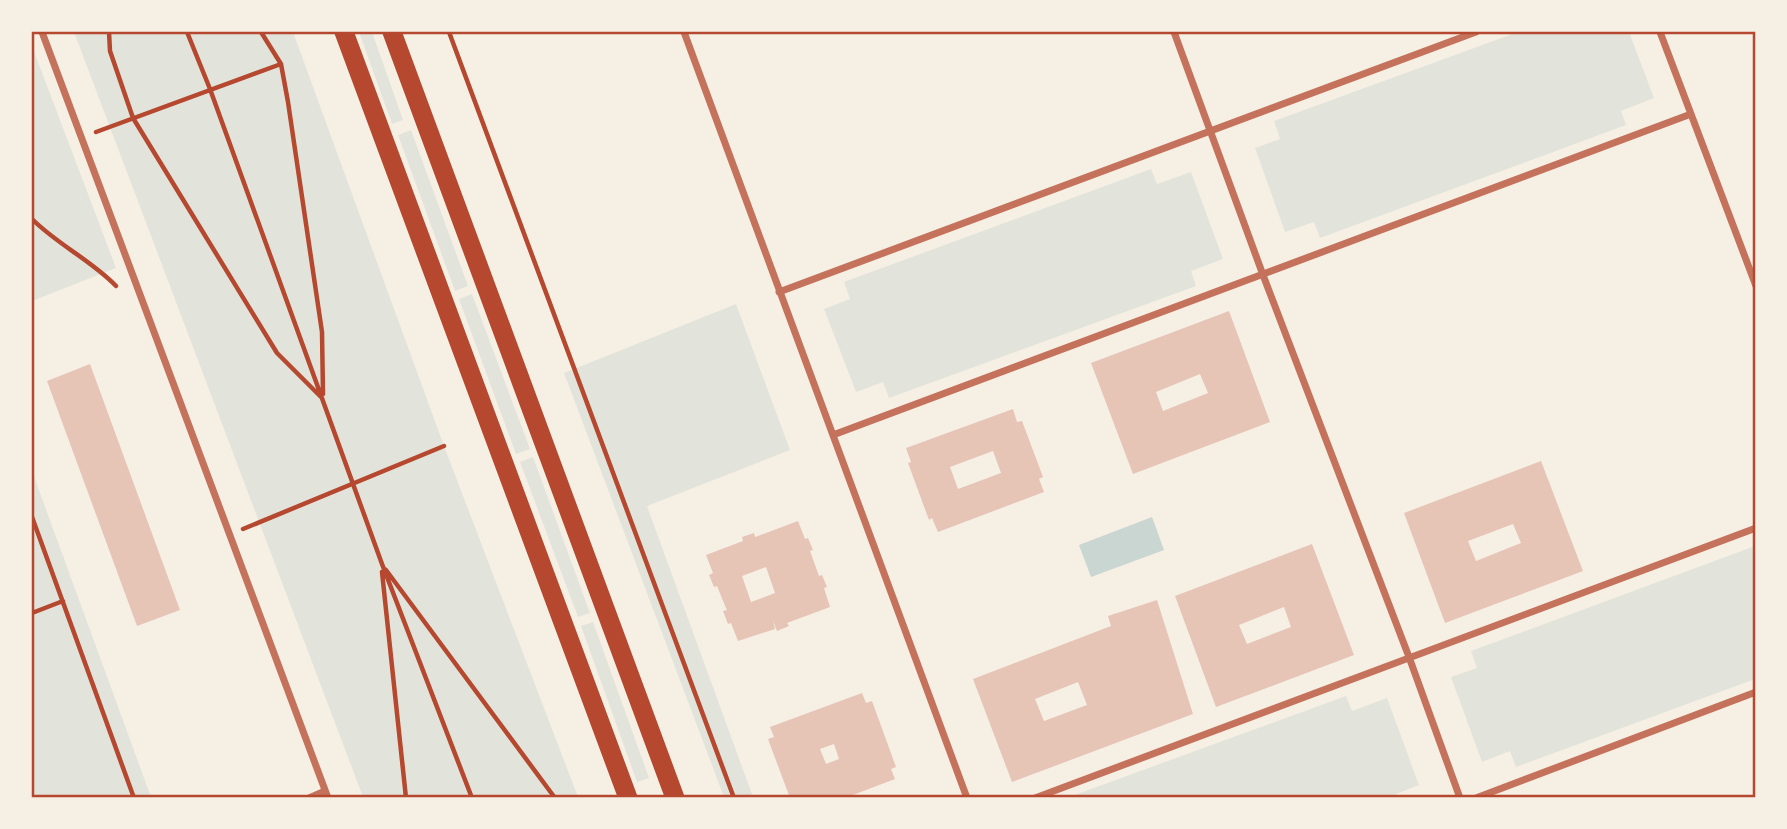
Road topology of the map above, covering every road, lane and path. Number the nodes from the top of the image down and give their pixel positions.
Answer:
1 (42, 32) edge
2 (109, 32) edge
3 (187, 32) edge
4 (261, 32) edge
5 (344, 32) edge
6 (392, 32) edge
7 (449, 32) edge
8 (684, 32) edge
9 (1174, 32) edge
10 (1475, 32) edge
11 (1660, 32) edge
12 (281, 64) junction
13 (211, 89) junction
14 (1691, 114) junction
15 (133, 118) junction
16 (1210, 131) junction
17 (82, 137) junction
18 (32, 219) edge
19 (1263, 275) junction
20 (1755, 286) edge
21 (119, 289) dead end
22 (779, 292) junction
23 (323, 400) junction
24 (833, 435) junction
25 (444, 446) dead end
26 (353, 483) junction
27 (32, 517) edge
28 (1755, 528) edge
29 (230, 534) junction
30 (382, 564) junction
31 (63, 601) junction
32 (32, 613) edge
33 (1409, 657) junction
34 (1755, 692) edge
35 (327, 794) edge
36 (134, 797) edge
37 (309, 797) edge
38 (406, 797) edge
39 (472, 797) edge
40 (555, 797) edge
41 (628, 797) edge
42 (675, 797) edge
43 (734, 797) edge
44 (967, 797) edge
45 (1035, 797) edge
46 (1460, 797) edge
47 (1476, 797) edge

1 - 17 street
2 - 15 path
3 - 13 path
4 - 12 path
5 - 41 highway
6 - 42 highway
7 - 43 path
8 - 22 street
9 - 16 street
10 - 16 street
11 - 14 street
12 - 13 path
12 - 23 path
13 - 15 path
13 - 23 path
14 - 19 street
14 - 20 street
15 - 17 path
15 - 23 path
16 - 19 street
16 - 22 street
17 - 29 street
18 - 21 path
19 - 24 street
19 - 33 street
22 - 24 street
23 - 26 path
24 - 44 street
25 - 26 path
26 - 29 path
26 - 30 path
27 - 31 path
28 - 33 street
29 - 35 street
30 - 38 path
30 - 39 path
30 - 40 path
31 - 32 path
31 - 36 path
33 - 45 street
33 - 46 street
34 - 47 street
35 - 37 street

